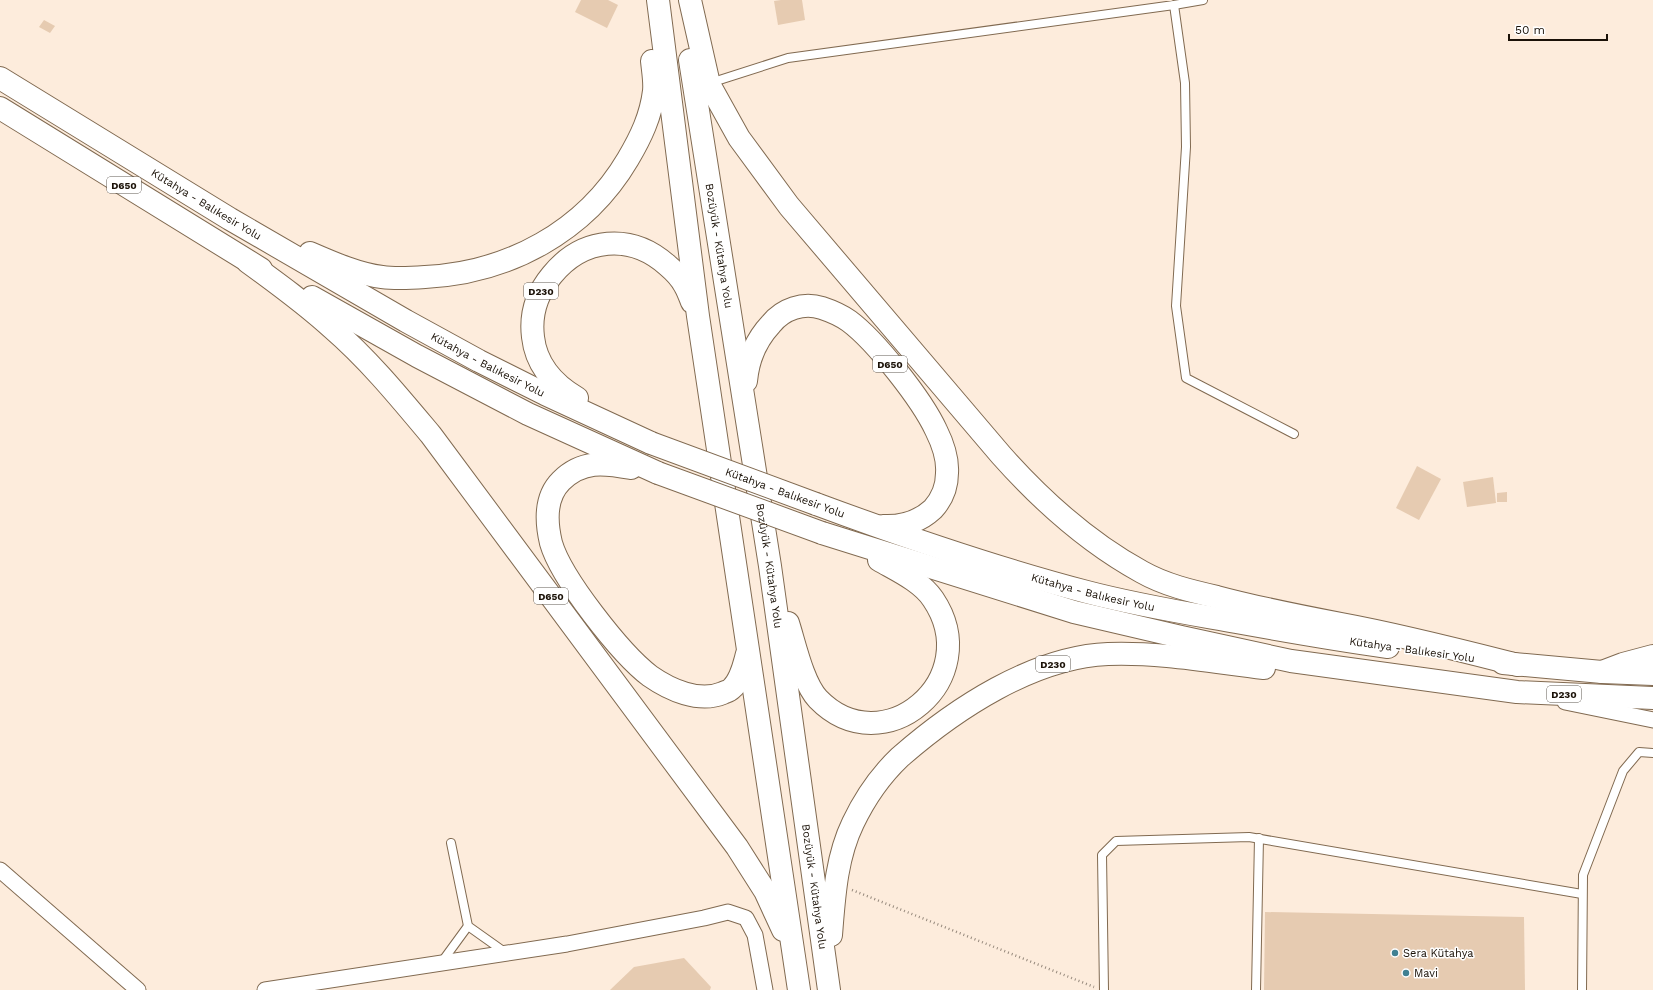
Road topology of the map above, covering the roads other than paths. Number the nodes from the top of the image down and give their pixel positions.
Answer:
1 (649, 0) edge
2 (658, 0) edge
3 (681, 0) edge
4 (690, 0) edge
5 (1203, 0) edge
6 (1174, 5) junction
7 (0, 78) edge
8 (709, 84) junction
9 (0, 108) edge
10 (230, 219) junction
11 (248, 262) junction
12 (698, 316) junction
13 (744, 398) junction
14 (1294, 434) dead end
15 (651, 442) junction
16 (658, 473) junction
17 (876, 526) junction
18 (822, 533) junction
19 (770, 566) junction
20 (748, 651) junction
21 (1653, 656) edge
22 (1518, 665) junction
23 (1602, 672) junction
24 (1653, 674) edge
25 (1476, 687) junction
26 (1517, 692) junction
27 (1653, 698) edge
28 (1653, 720) edge
29 (1653, 753) edge
30 (1258, 838) junction
31 (451, 843) dead end
32 (0, 870) edge
33 (1582, 894) junction
34 (468, 926) junction
35 (507, 954) junction
36 (440, 964) junction
37 (798, 982) edge
38 (829, 987) edge
39 (138, 990) edge
40 (265, 990) edge
41 (765, 990) edge
42 (1104, 990) edge
43 (1256, 990) edge
44 (1582, 990) edge

1 - 10 main road
2 - 12 main road
3 - 13 main road, Bozüyük - Kütahya Yolu
4 - 8 main road
5 - 6 lane
6 - 8 lane
6 - 14 lane
7 - 10 main road, Kütahya - Balıkesir Yolu / D650
8 - 22 main road
9 - 11 main road, Kütahya - Balıkesir Yolu / D650
10 - 15 main road, Kütahya - Balıkesir Yolu / D650
11 - 16 main road, Kütahya - Balıkesir Yolu
11 - 37 main road, D650
12 - 15 main road, D230
12 - 20 main road, D230
13 - 17 main road, D650
13 - 19 main road, Bozüyük - Kütahya Yolu / D230
15 - 17 main road, Kütahya - Balıkesir Yolu / D230, bridge
16 - 18 main road, Kütahya - Balıkesir Yolu, bridge
16 - 20 main road
17 - 22 main road, Kütahya - Balıkesir Yolu / D230
18 - 19 main road
18 - 25 main road, Kütahya - Balıkesir Yolu
19 - 38 main road, Bozüyük - Kütahya Yolu / D230
20 - 37 main road, D230
21 - 23 main road
22 - 23 main road, Kütahya - Balıkesir Yolu / D230
23 - 24 main road, Kütahya - Balıkesir Yolu / D230
25 - 26 main road, Kütahya - Balıkesir Yolu / D230
25 - 38 main road, D230
26 - 27 main road, Kütahya - Balıkesir Yolu / D230
26 - 28 street
29 - 33 lane
30 - 33 lane
30 - 42 lane
30 - 43 lane
31 - 34 lane
32 - 39 street
33 - 44 lane
34 - 35 lane
34 - 36 lane
35 - 36 street
35 - 41 street
36 - 40 street

